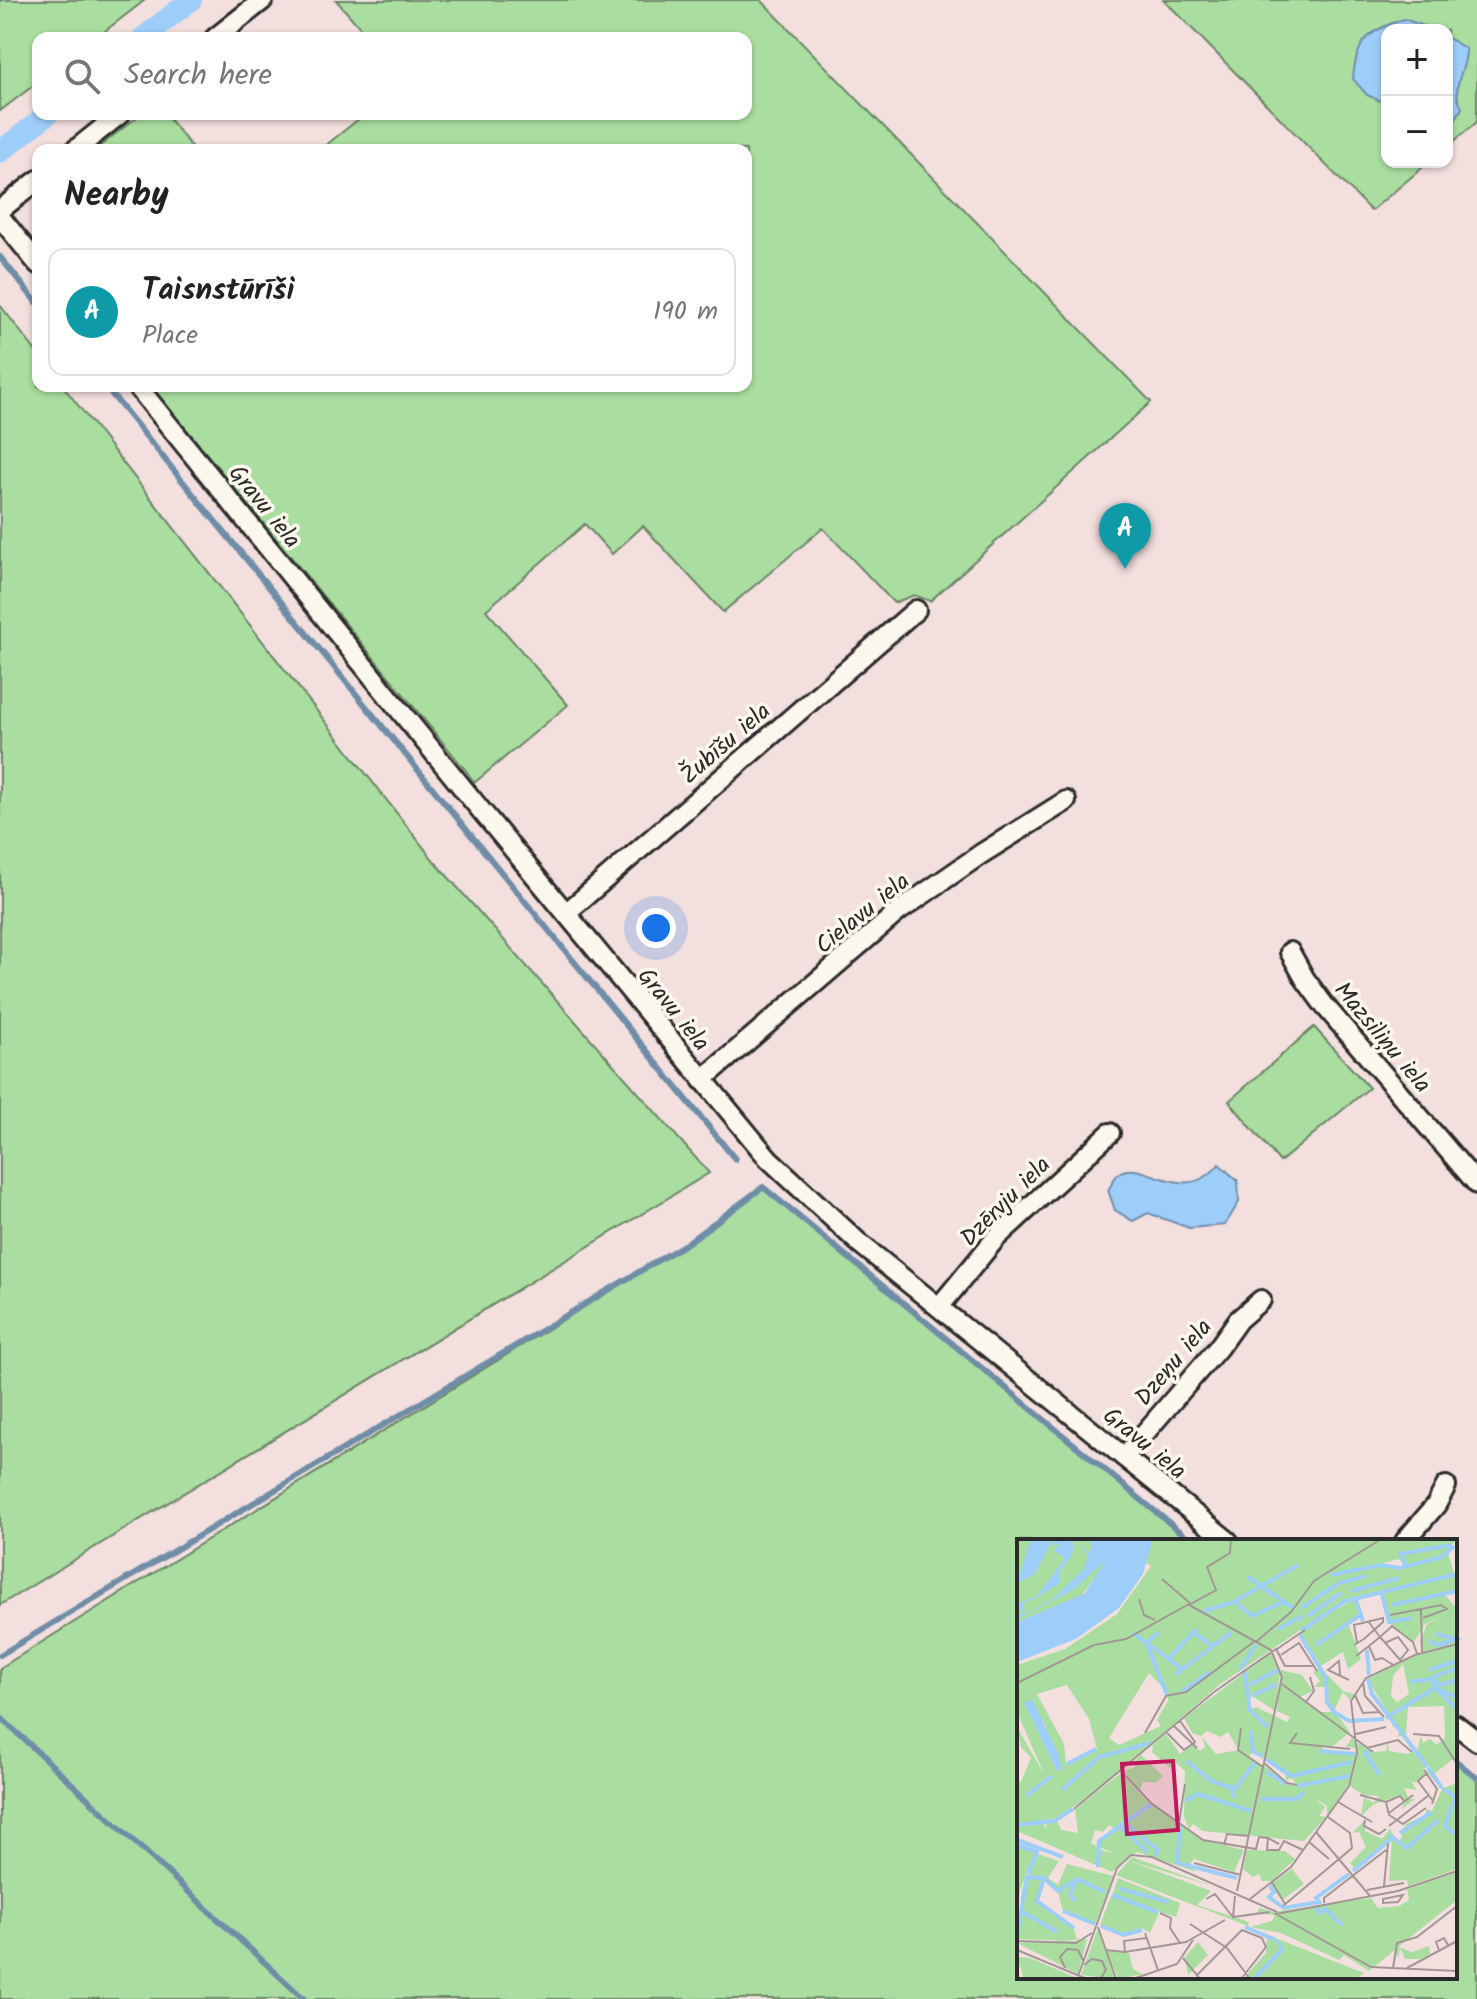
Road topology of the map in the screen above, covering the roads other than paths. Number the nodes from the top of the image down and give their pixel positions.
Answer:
1 (263, 0) edge
2 (223, 32) edge
3 (112, 120) edge
4 (82, 144) edge
5 (32, 185) edge
6 (0, 210) edge
7 (0, 217) edge
8 (32, 257) edge
9 (142, 392) edge
10 (916, 610) dead end
11 (1066, 801) dead end
12 (566, 913) junction
13 (1290, 952) dead end
14 (702, 1080) junction
15 (1110, 1133) dead end
16 (1477, 1184) edge
17 (1261, 1300) dead end
18 (939, 1307) junction
19 (1124, 1457) junction
20 (1446, 1486) dead end
21 (1226, 1539) edge
22 (1407, 1539) edge
23 (1457, 1726) edge
24 (1477, 1741) edge

1 - 2 street
3 - 4 street
5 - 6 street
7 - 8 street
9 - 12 street, Gravu iela
10 - 12 street, Žubīšu iela
11 - 14 street, Cielavu iela
12 - 14 street, Gravu iela
13 - 16 street, Mazsiliņu iela
14 - 18 street, Gravu iela
15 - 18 street, Dzērvju iela
17 - 19 street, Dzeņu iela
18 - 19 street, Gravu iela
19 - 21 street, Gravu iela
20 - 22 street
23 - 24 street

